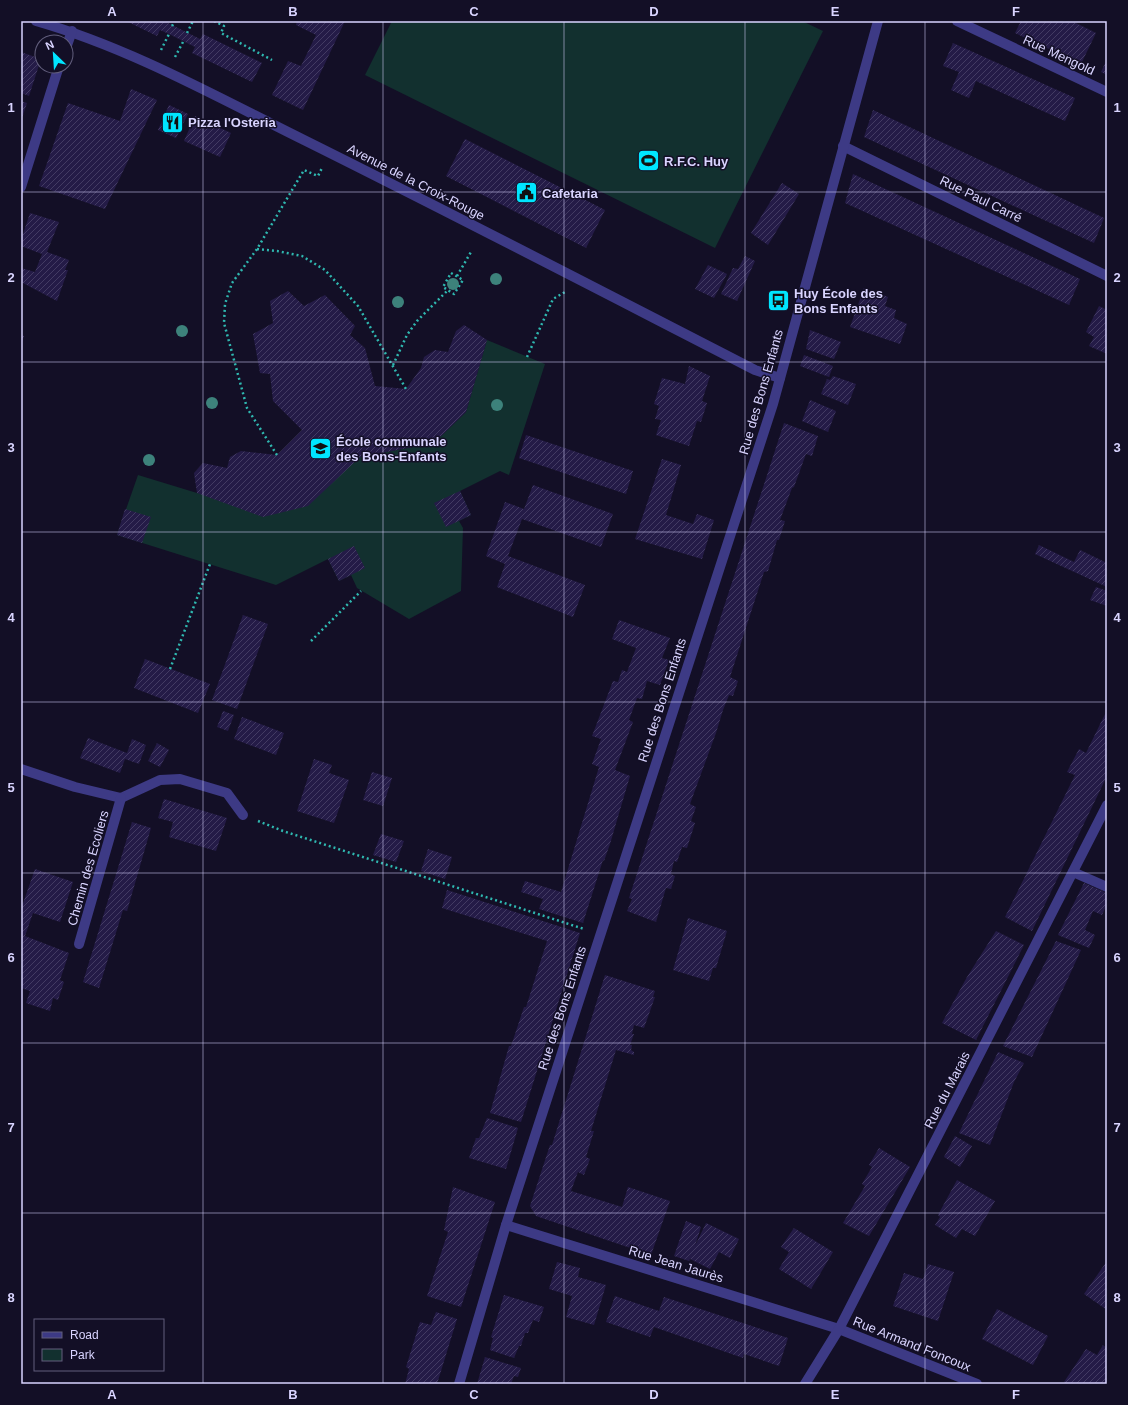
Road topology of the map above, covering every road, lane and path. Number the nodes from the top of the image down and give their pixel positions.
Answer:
1 (36, 21) edge
2 (175, 21) edge
3 (193, 21) edge
4 (214, 21) edge
5 (878, 21) edge
6 (957, 21) edge
7 (172, 26) dead end
8 (72, 31) junction
9 (187, 33) dead end
10 (71, 34) edge
11 (272, 60) dead end
12 (56, 74) edge
13 (1107, 92) edge
14 (843, 146) junction
15 (330, 153) junction
16 (21, 187) edge
17 (257, 249) junction
18 (471, 252) dead end
19 (457, 276) junction
20 (1107, 276) edge
21 (448, 290) junction
22 (553, 299) dead end
23 (527, 357) dead end
24 (393, 366) junction
25 (780, 378) junction
26 (406, 389) dead end
27 (277, 454) dead end
28 (210, 564) dead end
29 (362, 591) dead end
30 (310, 641) dead end
31 (170, 669) dead end
32 (21, 770) edge
33 (121, 798) junction
34 (1107, 805) edge
35 (243, 815) joint
36 (1073, 872) junction
37 (1107, 887) edge
38 (600, 934) junction
39 (79, 944) dead end
40 (506, 1225) junction
41 (838, 1329) junction
42 (459, 1384) edge
43 (805, 1384) edge
44 (977, 1384) edge

1 - 8 street, Avenue de la Croix-Rouge
2 - 7 path
3 - 9 path
4 - 11 path
5 - 14 street, Rue des Bons Enfants
6 - 13 street, Rue Mengold
8 - 10 street
8 - 15 street, Avenue de la Croix-Rouge
12 - 16 street
14 - 20 street, Rue Paul Carré
14 - 25 street, Rue des Bons Enfants
15 - 17 path
15 - 25 street, Avenue de la Croix-Rouge
17 - 24 path
17 - 27 path
18 - 19 path
19 - 21 path
19 - 21 path
21 - 24 path
22 - 23 path
24 - 26 path
25 - 38 street, Rue des Bons Enfants
28 - 31 path
29 - 30 path
32 - 33 street, Chemin des Ecoliers
33 - 35 street, Chemin des Ecoliers
33 - 39 street, Chemin des Ecoliers
34 - 36 street, Rue du Marais
35 - 38 path
36 - 37 street
36 - 41 street, Rue du Marais
38 - 40 street, Rue des Bons Enfants
40 - 41 street, Rue Jean Jaurès
40 - 42 street, Rue des Bons Enfants
41 - 43 street, Rue du Marais
41 - 44 street, Rue Armand Foncoux

